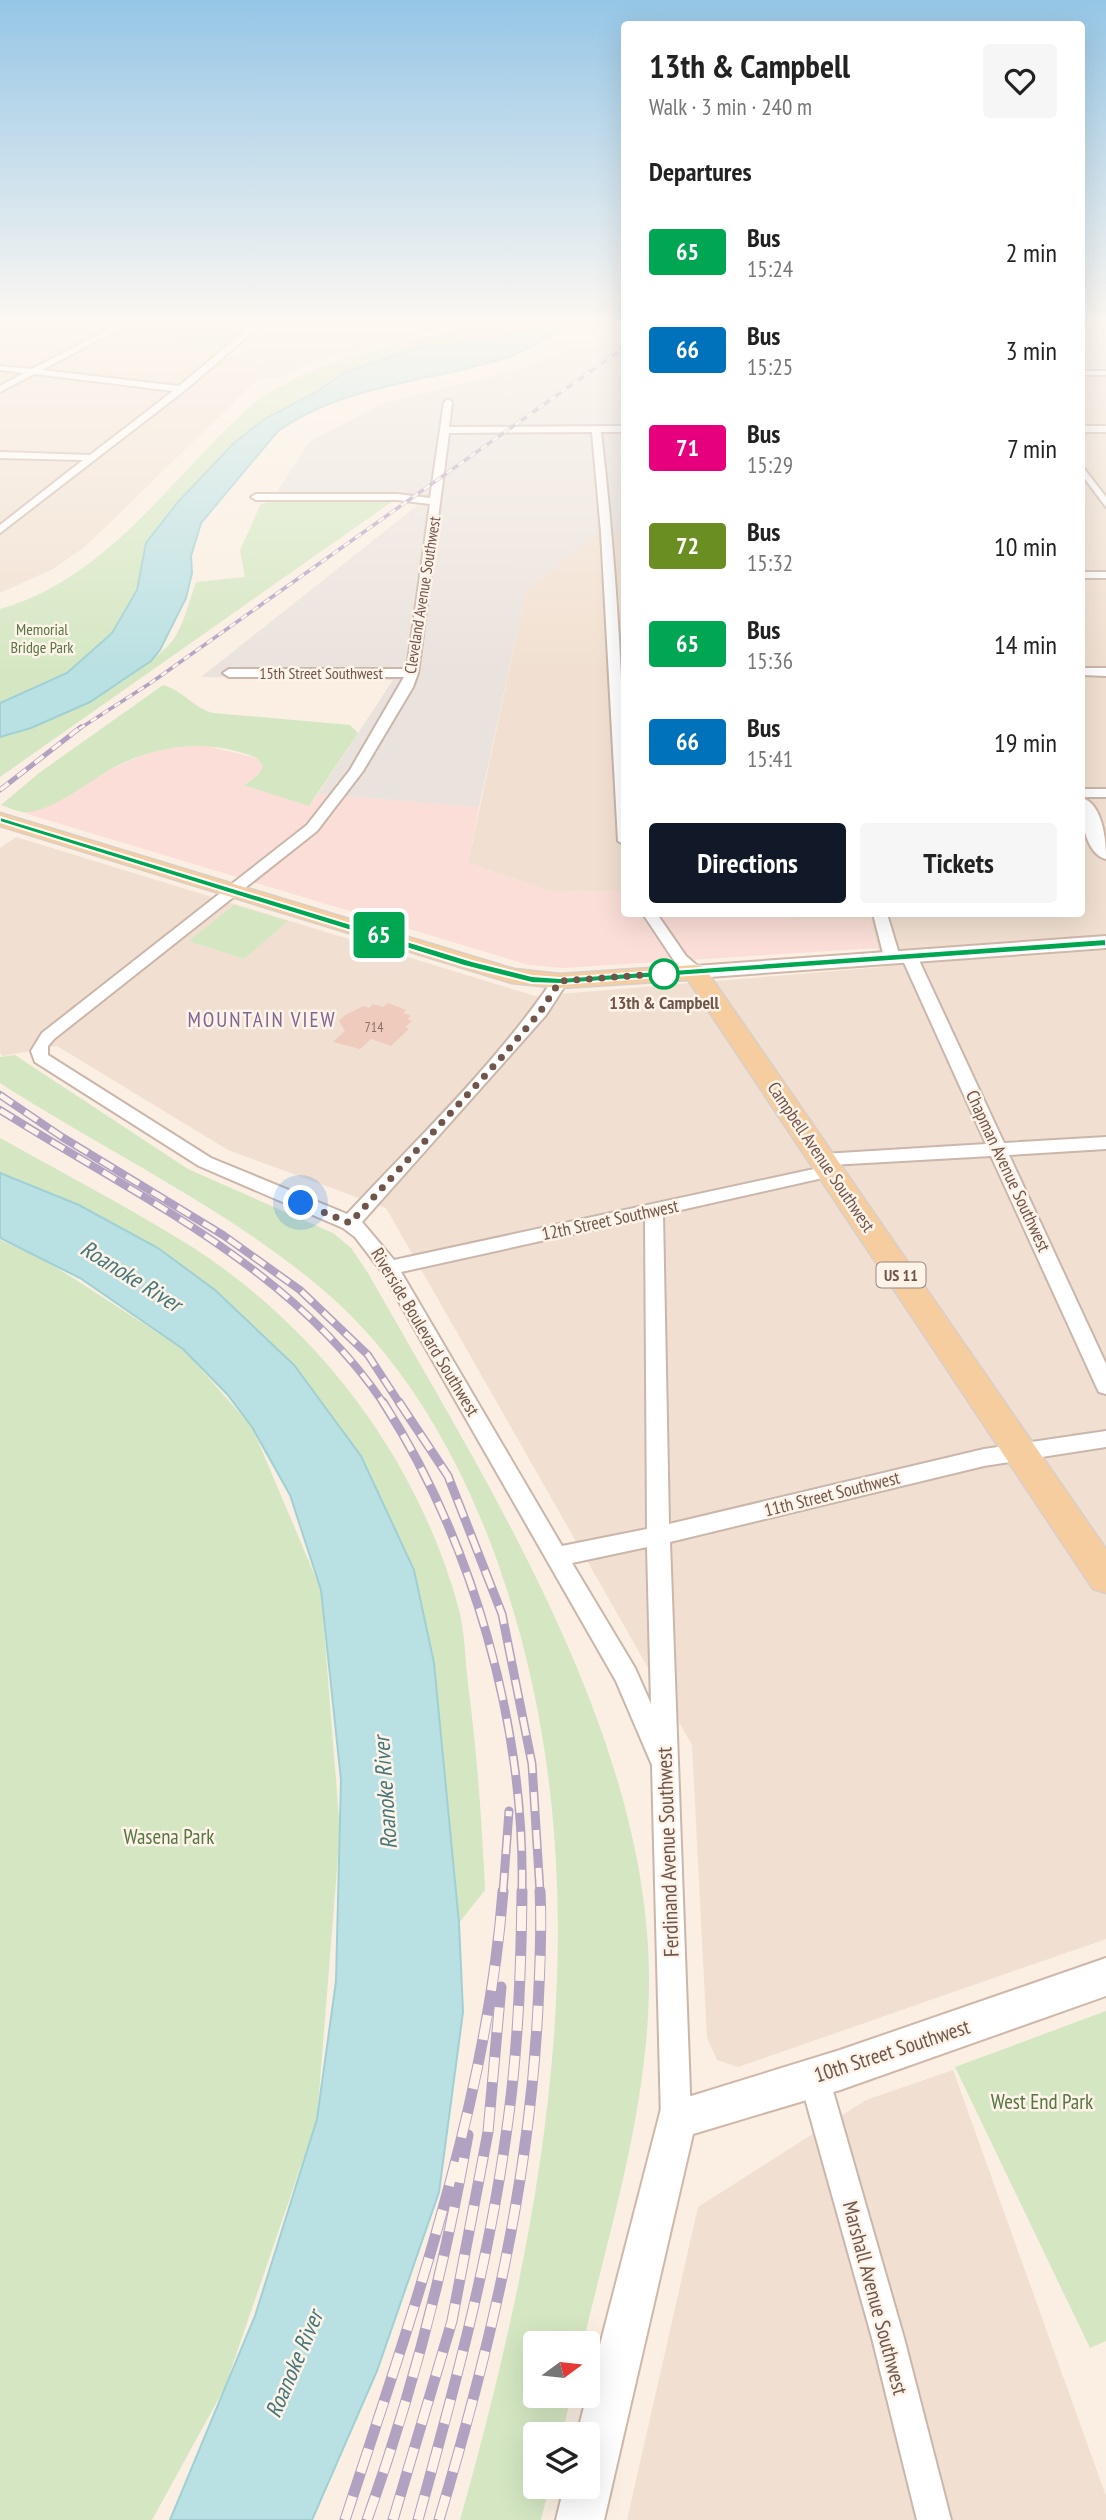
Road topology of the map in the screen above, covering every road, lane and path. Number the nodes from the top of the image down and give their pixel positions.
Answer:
1 (118, 438) edge
2 (444, 438) edge
3 (597, 438) edge
4 (0, 455) edge
5 (93, 457) junction
6 (1085, 473) edge
7 (1085, 496) edge
8 (256, 497) dead end
9 (1104, 499) edge
10 (436, 502) junction
11 (0, 530) edge
12 (609, 575) junction
13 (621, 575) edge
14 (1085, 575) edge
15 (1106, 575) edge
16 (1085, 672) edge
17 (1106, 672) edge
18 (229, 673) dead end
19 (412, 673) junction
20 (619, 673) edge
21 (621, 734) edge
22 (1085, 793) edge
23 (1106, 793) edge
24 (1085, 810) edge
25 (6, 821) edge
26 (1106, 853) edge
27 (235, 889) junction
28 (652, 917) edge
29 (881, 917) edge
30 (1106, 942) edge
31 (900, 956) junction
32 (695, 972) junction
33 (560, 981) junction
34 (38, 1048) joint
35 (1106, 1143) edge
36 (997, 1149) junction
37 (827, 1166) junction
38 (654, 1210) junction
39 (350, 1223) junction
40 (389, 1268) junction
41 (1106, 1386) edge
42 (1106, 1439) edge
43 (1018, 1448) junction
44 (658, 1536) junction
45 (559, 1556) junction
46 (1106, 1578) edge
47 (665, 1765) junction
48 (1106, 1977) edge
49 (814, 2077) junction
50 (676, 2119) junction
51 (600, 2435) edge
52 (585, 2499) edge
53 (580, 2520) edge
54 (934, 2520) edge

1 - 5 street
2 - 10 street, Cleveland Avenue Southwest
3 - 12 street
4 - 5 street
5 - 11 street
6 - 9 street
7 - 9 street
8 - 10 street
10 - 19 street, Cleveland Avenue Southwest
12 - 13 street
12 - 20 street
14 - 15 street
16 - 17 street
18 - 19 street, 15th Street Southwest
19 - 27 street, Cleveland Avenue Southwest
20 - 21 street
22 - 23 street
24 - 26 main road
25 - 27 main road
27 - 33 main road
27 - 34 street, Cleveland Avenue Southwest
28 - 32 street, Campbell Avenue Southwest
29 - 31 street, Chapman Avenue Southwest
30 - 31 main road
31 - 32 main road
31 - 36 street, Chapman Avenue Southwest
32 - 33 main road
32 - 37 main road, Campbell Avenue Southwest / US 11
33 - 39 street
34 - 39 street, Riverside Boulevard Southwest
35 - 36 street, 12th Street Southwest
36 - 37 street, 12th Street Southwest
36 - 41 street, Chapman Avenue Southwest
37 - 38 street, 12th Street Southwest
37 - 43 main road, Campbell Avenue Southwest / US 11
38 - 40 street, 12th Street Southwest
38 - 44 street, Ferdinand Avenue Southwest
39 - 40 street, Riverside Boulevard Southwest
40 - 45 street, Riverside Boulevard Southwest
42 - 43 street, 11th Street Southwest
43 - 44 street, 11th Street Southwest
43 - 46 main road, Campbell Avenue Southwest / US 11
44 - 45 street, 11th Street Southwest
44 - 47 street, Ferdinand Avenue Southwest
45 - 47 street, Riverside Boulevard Southwest
47 - 50 street, Ferdinand Avenue Southwest
48 - 49 main road, 10th Street Southwest
49 - 50 main road, 10th Street Southwest
49 - 54 street, Marshall Avenue Southwest
50 - 51 main road, Ferdinand Avenue Southwest
52 - 53 main road, Ferdinand Avenue Southwest

